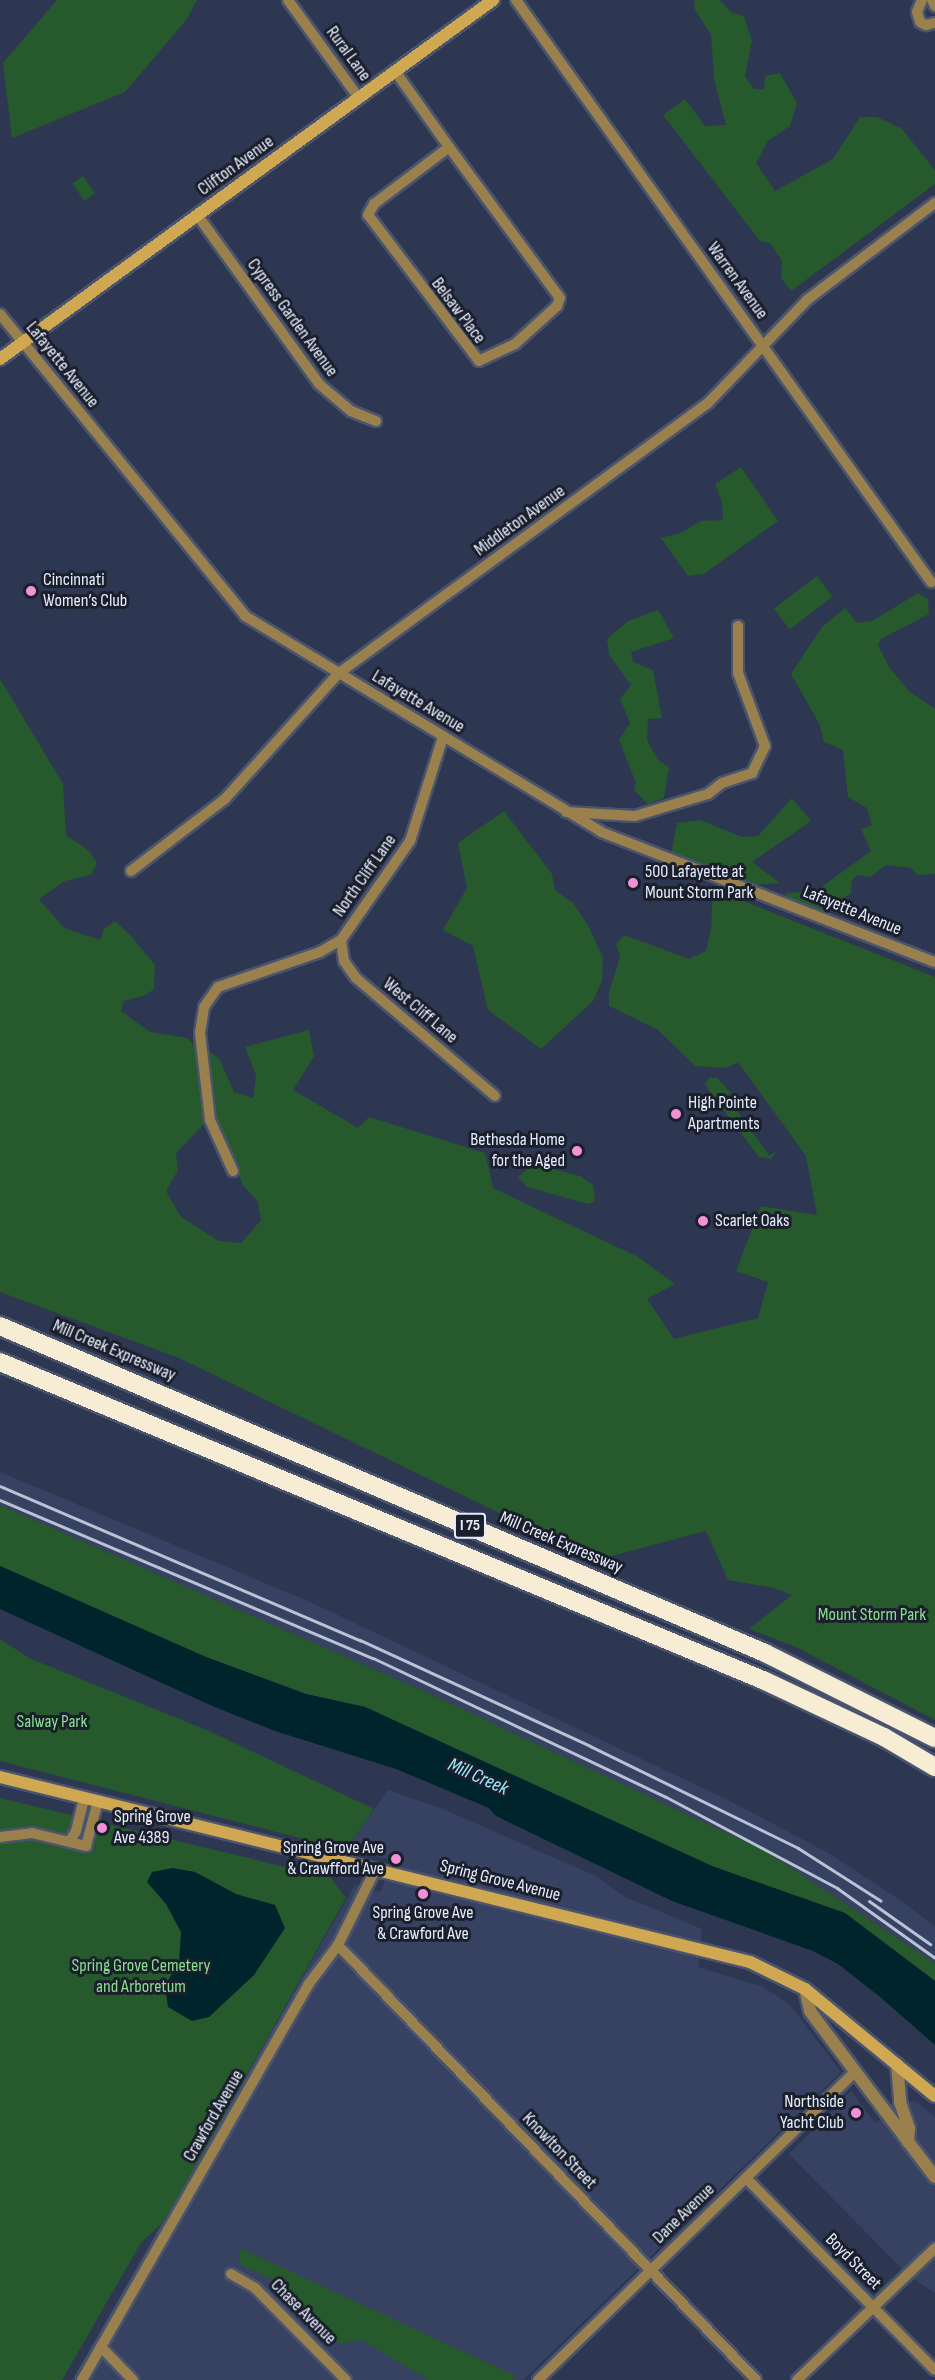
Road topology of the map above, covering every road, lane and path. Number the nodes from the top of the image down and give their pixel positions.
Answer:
1 (288, 0) edge
2 (493, 0) edge
3 (516, 0) edge
4 (922, 0) edge
5 (932, 0) edge
6 (935, 6) edge
7 (935, 23) edge
8 (395, 71) junction
9 (359, 98) junction
10 (449, 147) junction
11 (935, 203) edge
12 (198, 216) junction
13 (0, 314) edge
14 (23, 343) junction
15 (764, 346) junction
16 (0, 359) edge
17 (376, 421) dead end
18 (931, 582) dead end
19 (738, 626) dead end
20 (339, 673) junction
21 (443, 737) junction
22 (565, 813) junction
23 (131, 871) dead end
24 (341, 940) junction
25 (935, 962) edge
26 (495, 1096) dead end
27 (233, 1171) dead end
28 (0, 1326) edge
29 (0, 1362) edge
30 (935, 1738) edge
31 (935, 1767) edge
32 (0, 1777) edge
33 (84, 1798) junction
34 (98, 1801) junction
35 (0, 1837) edge
36 (70, 1841) junction
37 (375, 1870) junction
38 (338, 1945) junction
39 (805, 1989) junction
40 (897, 2064) junction
41 (854, 2073) junction
42 (935, 2096) edge
43 (908, 2142) junction
44 (935, 2177) edge
45 (746, 2178) junction
46 (935, 2248) edge
47 (651, 2270) junction
48 (231, 2274) dead end
49 (874, 2306) junction
50 (101, 2347) junction
51 (935, 2370) edge
52 (82, 2380) edge
53 (133, 2380) edge
54 (346, 2380) edge
55 (538, 2380) edge
56 (756, 2380) edge
57 (797, 2380) edge

1 - 9 street, Rural Lane
2 - 8 main road, Clifton Avenue
3 - 15 street, Warren Avenue
4 - 7 street
5 - 6 street
8 - 9 main road, Clifton Avenue
8 - 10 street, Belsaw Place
9 - 12 main road, Clifton Avenue
10 - 10 street, Belsaw Place
11 - 15 street, Middleton Avenue
12 - 14 main road, Clifton Avenue
12 - 17 street, Cypress Garden Avenue
13 - 14 street, Lafayette Avenue
14 - 16 main road, Clifton Avenue
14 - 20 street, Lafayette Avenue
15 - 18 street, Warren Avenue
15 - 20 street, Middleton Avenue
19 - 22 street
20 - 21 street, Lafayette Avenue
20 - 23 street, Middleton Avenue
21 - 22 street, Lafayette Avenue
21 - 24 street, North Cliff Lane
22 - 25 street, Lafayette Avenue
24 - 26 street, West Cliff Lane
24 - 27 street, North Cliff Lane
28 - 30 highway, Mill Creek Expressway / I 75
29 - 31 highway, I 75
32 - 33 main road, Spring Grove Avenue
33 - 34 main road, Spring Grove Avenue
33 - 36 street
34 - 36 street
34 - 37 main road, Spring Grove Avenue
35 - 36 street
37 - 38 street, Crawford Avenue
37 - 39 main road, Spring Grove Avenue
38 - 47 street, Knowlton Street
38 - 50 street, Crawford Avenue
39 - 40 main road, Spring Grove Avenue
39 - 41 street
40 - 42 main road, Spring Grove Avenue
40 - 43 street
41 - 43 street
41 - 45 street, Dane Avenue
43 - 44 street
45 - 47 street, Dane Avenue
45 - 49 street, Boyd Street
46 - 49 street
47 - 55 street, Dane Avenue
47 - 56 street, Knowlton Street
48 - 54 street, Chase Avenue
49 - 51 street, Boyd Street
49 - 57 street
50 - 52 street, Crawford Avenue
50 - 53 street

